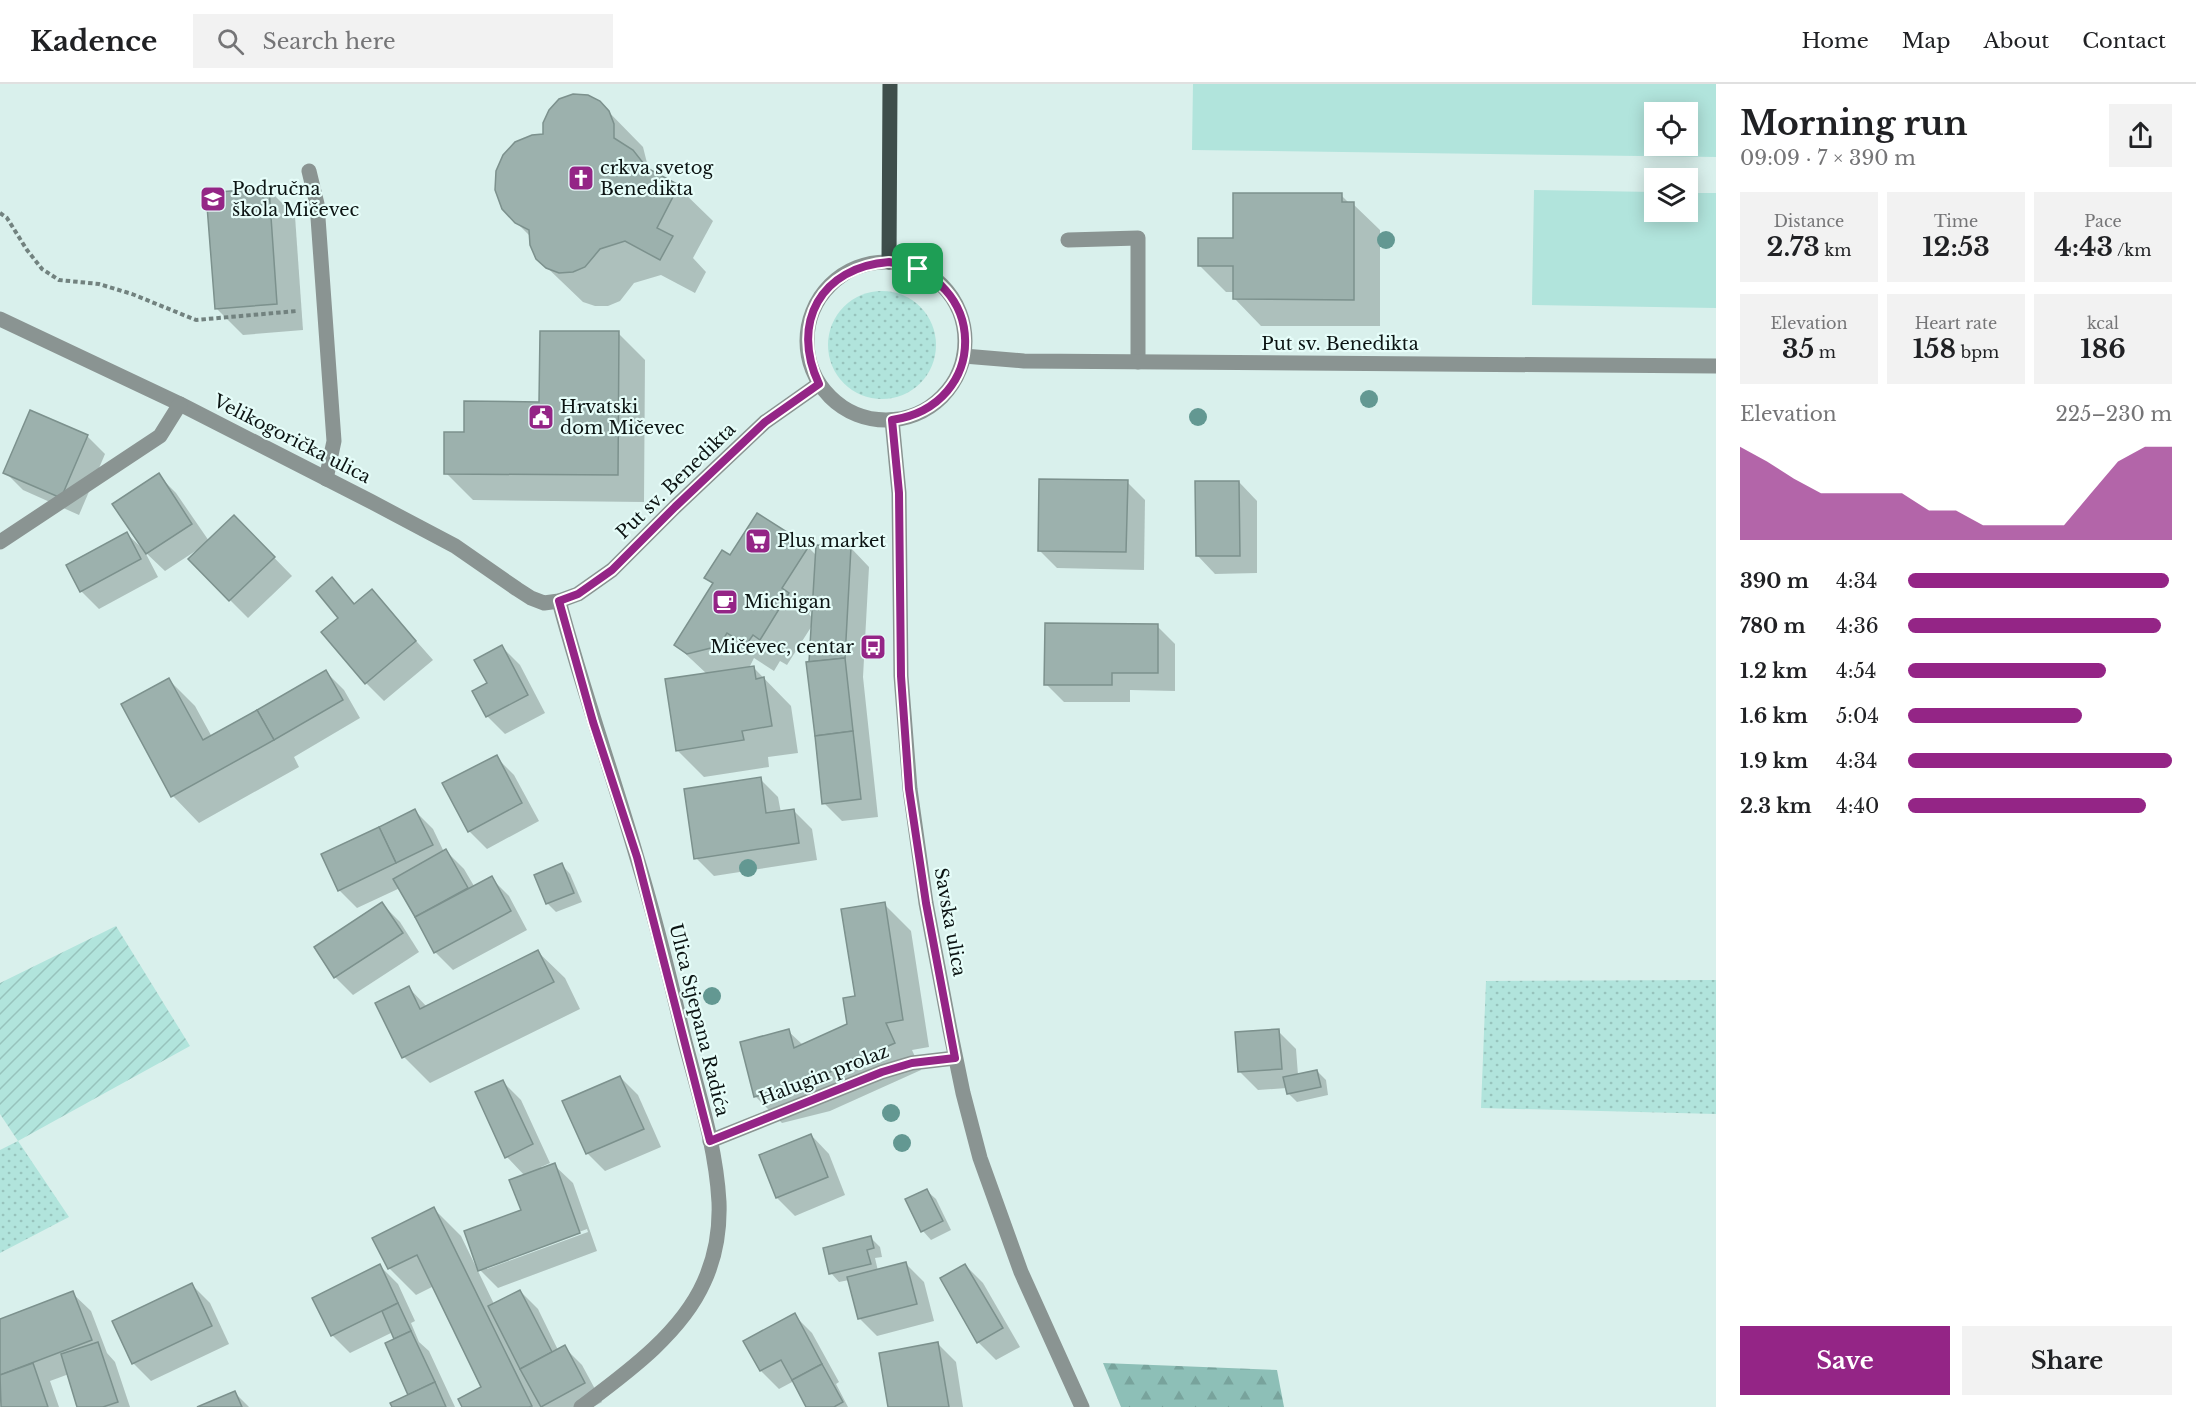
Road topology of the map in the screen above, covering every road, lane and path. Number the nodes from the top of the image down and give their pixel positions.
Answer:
1 (890, 84) edge
2 (309, 171) dead end
3 (0, 213) edge
4 (1068, 240) dead end
5 (889, 262) junction
6 (325, 309) junction
7 (0, 319) edge
8 (964, 356) junction
9 (1138, 362) junction
10 (1716, 366) edge
11 (819, 384) junction
12 (180, 404) junction
13 (892, 420) junction
14 (326, 479) junction
15 (0, 542) edge
16 (559, 601) junction
17 (955, 1058) junction
18 (710, 1141) junction
19 (581, 1407) edge
20 (1082, 1407) edge

1 - 5 main road
2 - 6 street
3 - 6 path
4 - 9 street
5 - 8 street
5 - 11 street
6 - 14 street
7 - 12 street, Velikogorička ulica
8 - 9 street, Put sv. Benedikta
8 - 13 street
9 - 10 street, Put sv. Benedikta
11 - 13 street
11 - 16 street, Put sv. Benedikta
12 - 14 street, Velikogorička ulica
12 - 15 street
13 - 17 street, Savska ulica
14 - 16 street, Velikogorička ulica
16 - 18 street, Ulica Stjepana Radića
17 - 18 street, Halugin prolaz
17 - 20 street, Savska ulica
18 - 19 street, Ulica Stjepana Radića

